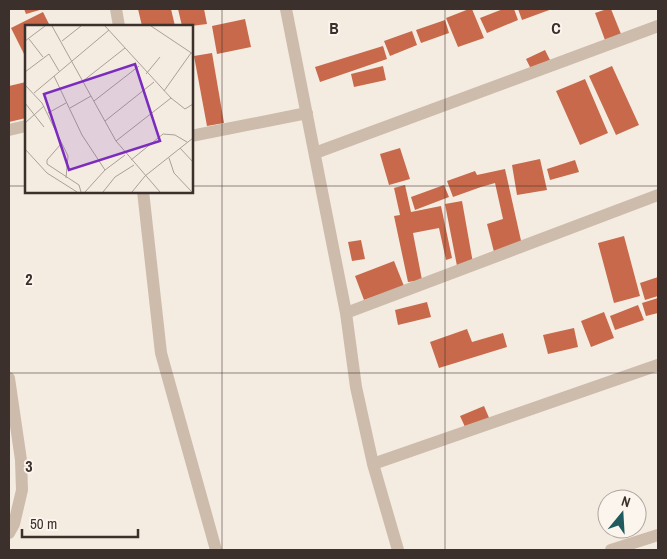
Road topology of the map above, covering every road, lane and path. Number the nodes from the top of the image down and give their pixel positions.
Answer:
1 (116, 9) edge
2 (286, 9) edge
3 (119, 25) edge
4 (658, 26) edge
5 (307, 113) junction
6 (25, 126) edge
7 (9, 130) edge
8 (192, 136) edge
9 (315, 153) junction
10 (143, 192) edge
11 (658, 195) edge
12 (346, 313) junction
13 (658, 365) edge
14 (9, 378) edge
15 (373, 464) junction
16 (9, 533) edge
17 (658, 534) edge
18 (216, 550) edge
19 (398, 550) edge
20 (611, 550) edge

1 - 3 street
2 - 5 street
4 - 9 street
5 - 8 street
5 - 9 street
6 - 7 street
9 - 12 street
10 - 18 street
11 - 12 street
12 - 15 street
13 - 15 street
14 - 16 street
15 - 19 street
17 - 20 street

